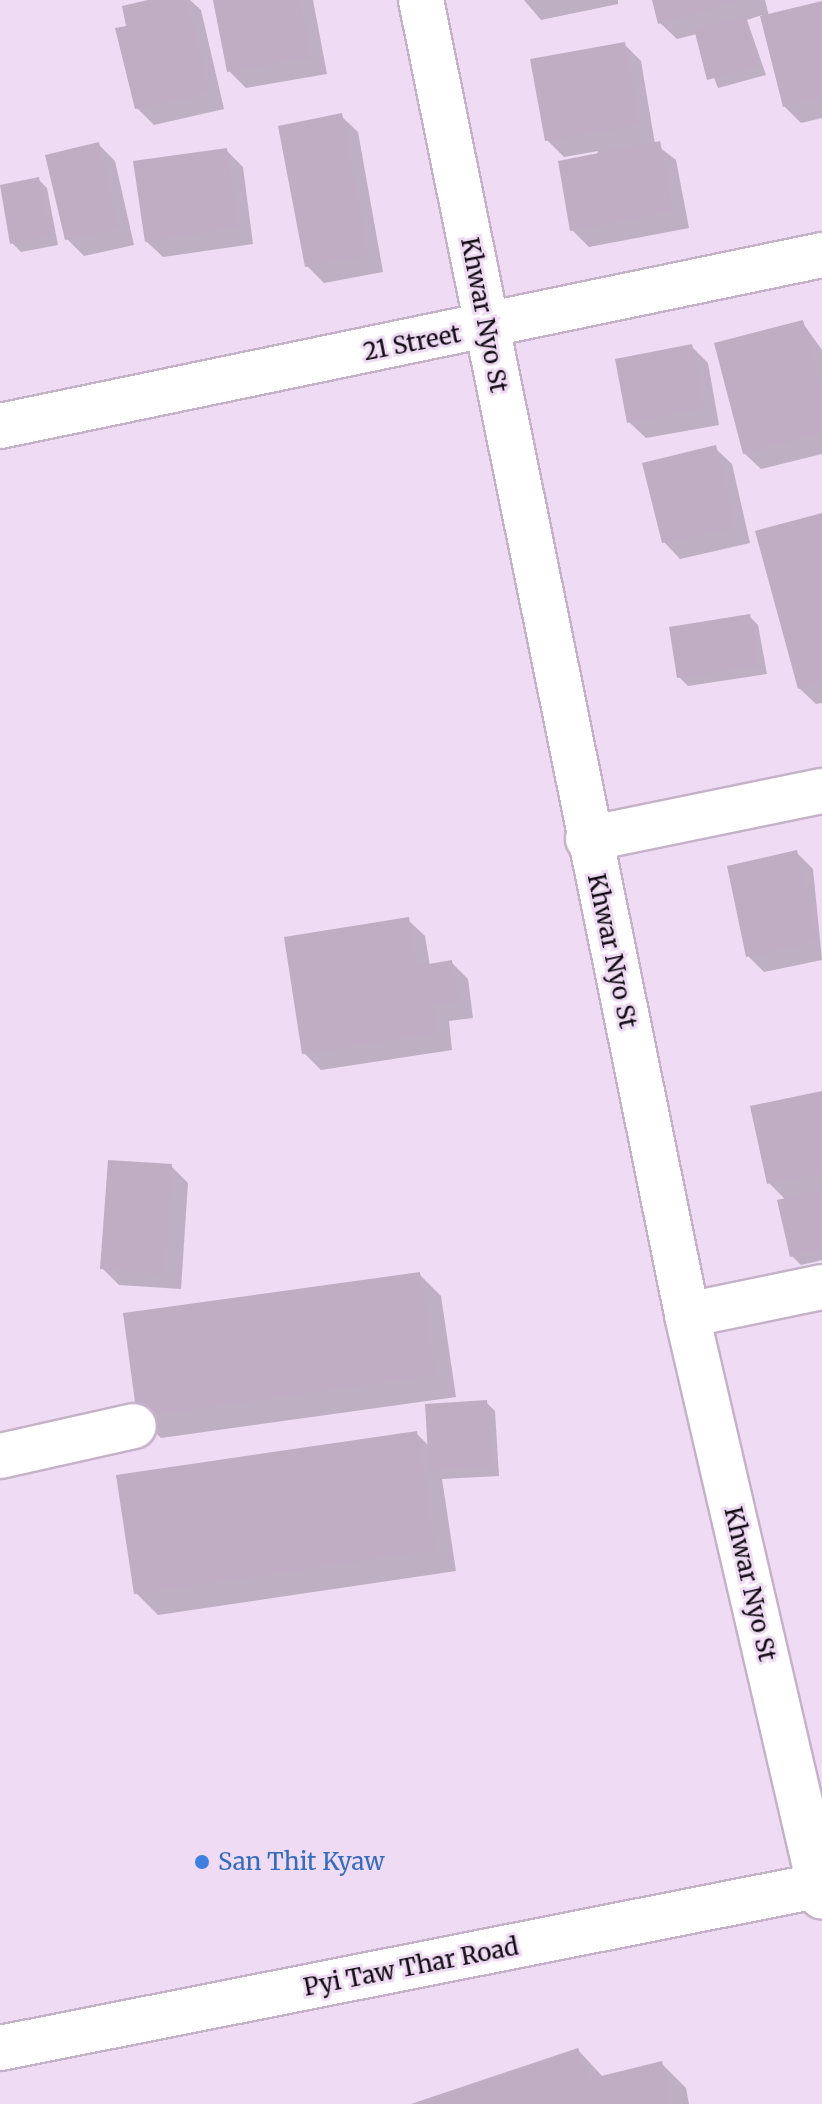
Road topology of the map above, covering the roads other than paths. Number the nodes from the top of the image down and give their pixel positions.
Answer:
1 (421, 0) edge
2 (822, 255) edge
3 (487, 328) junction
4 (0, 426) edge
5 (822, 791) edge
6 (588, 839) junction
7 (822, 1287) edge
8 (687, 1315) junction
9 (134, 1426) dead end
10 (0, 1456) edge
11 (821, 1889) edge
12 (0, 2048) edge

1 - 3 street, Khwar Nyo St
2 - 3 street, 21 Street
3 - 4 street, 21 Street
3 - 6 street, Khwar Nyo St
5 - 6 street
6 - 8 street, Khwar Nyo St
7 - 8 street
8 - 11 street, Khwar Nyo St
9 - 10 street
11 - 12 street, Pyi Taw Thar Road

